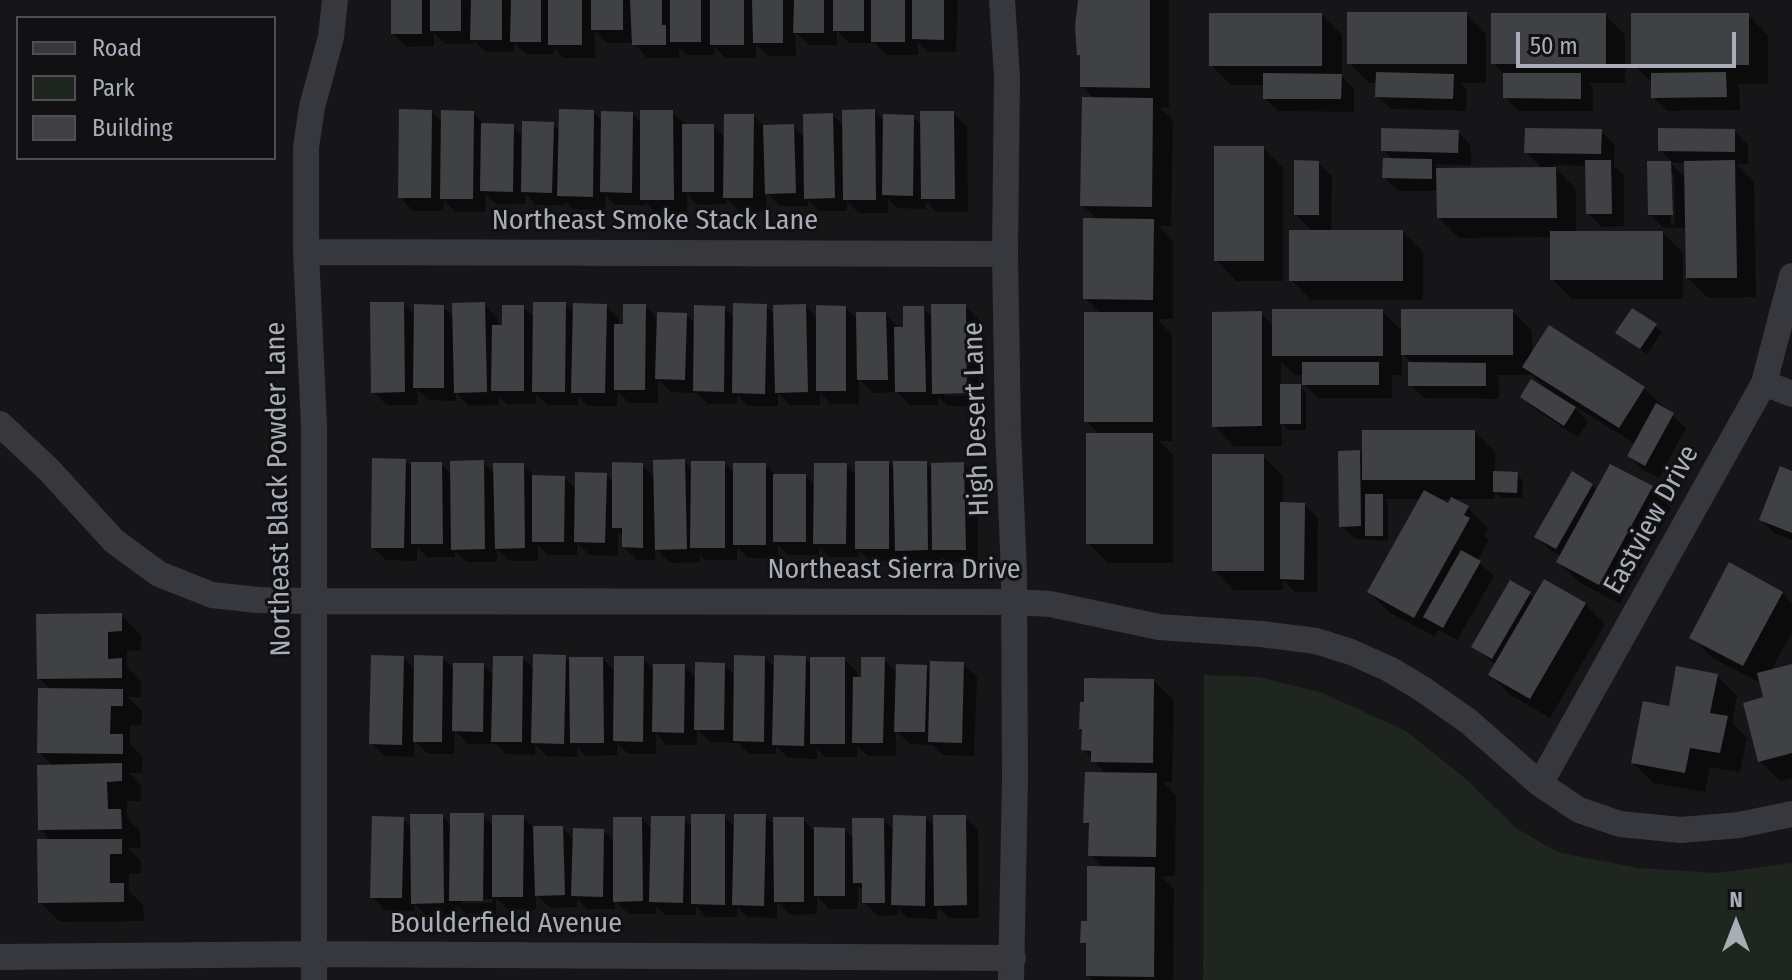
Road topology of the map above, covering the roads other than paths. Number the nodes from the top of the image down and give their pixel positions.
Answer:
1 (335, 0) edge
2 (1002, 0) edge
3 (306, 252) junction
4 (1005, 254) junction
5 (1792, 276) edge
6 (1764, 383) junction
7 (1792, 394) edge
8 (5, 438) edge
9 (314, 601) junction
10 (1014, 602) junction
11 (1540, 784) junction
12 (1792, 814) edge
13 (0, 957) edge
14 (315, 967) edge
15 (1012, 969) edge

1 - 3 street, Northeast Black Powder Lane
2 - 4 street, High Desert Lane
3 - 4 street, Northeast Smoke Stack Lane
3 - 9 street, Northeast Black Powder Lane
4 - 10 street, High Desert Lane
5 - 6 street, Eastview Drive
6 - 7 street
6 - 11 street, Eastview Drive
8 - 9 street, Northeast Sierra Drive
9 - 10 street, Northeast Sierra Drive
9 - 14 street, Northeast Black Powder Lane
10 - 11 street, Northeast Sierra Drive
10 - 15 street, High Desert Lane
11 - 12 street, Northeast Sierra Drive
13 - 14 street, Boulderfield Avenue
14 - 15 street, Boulderfield Avenue

